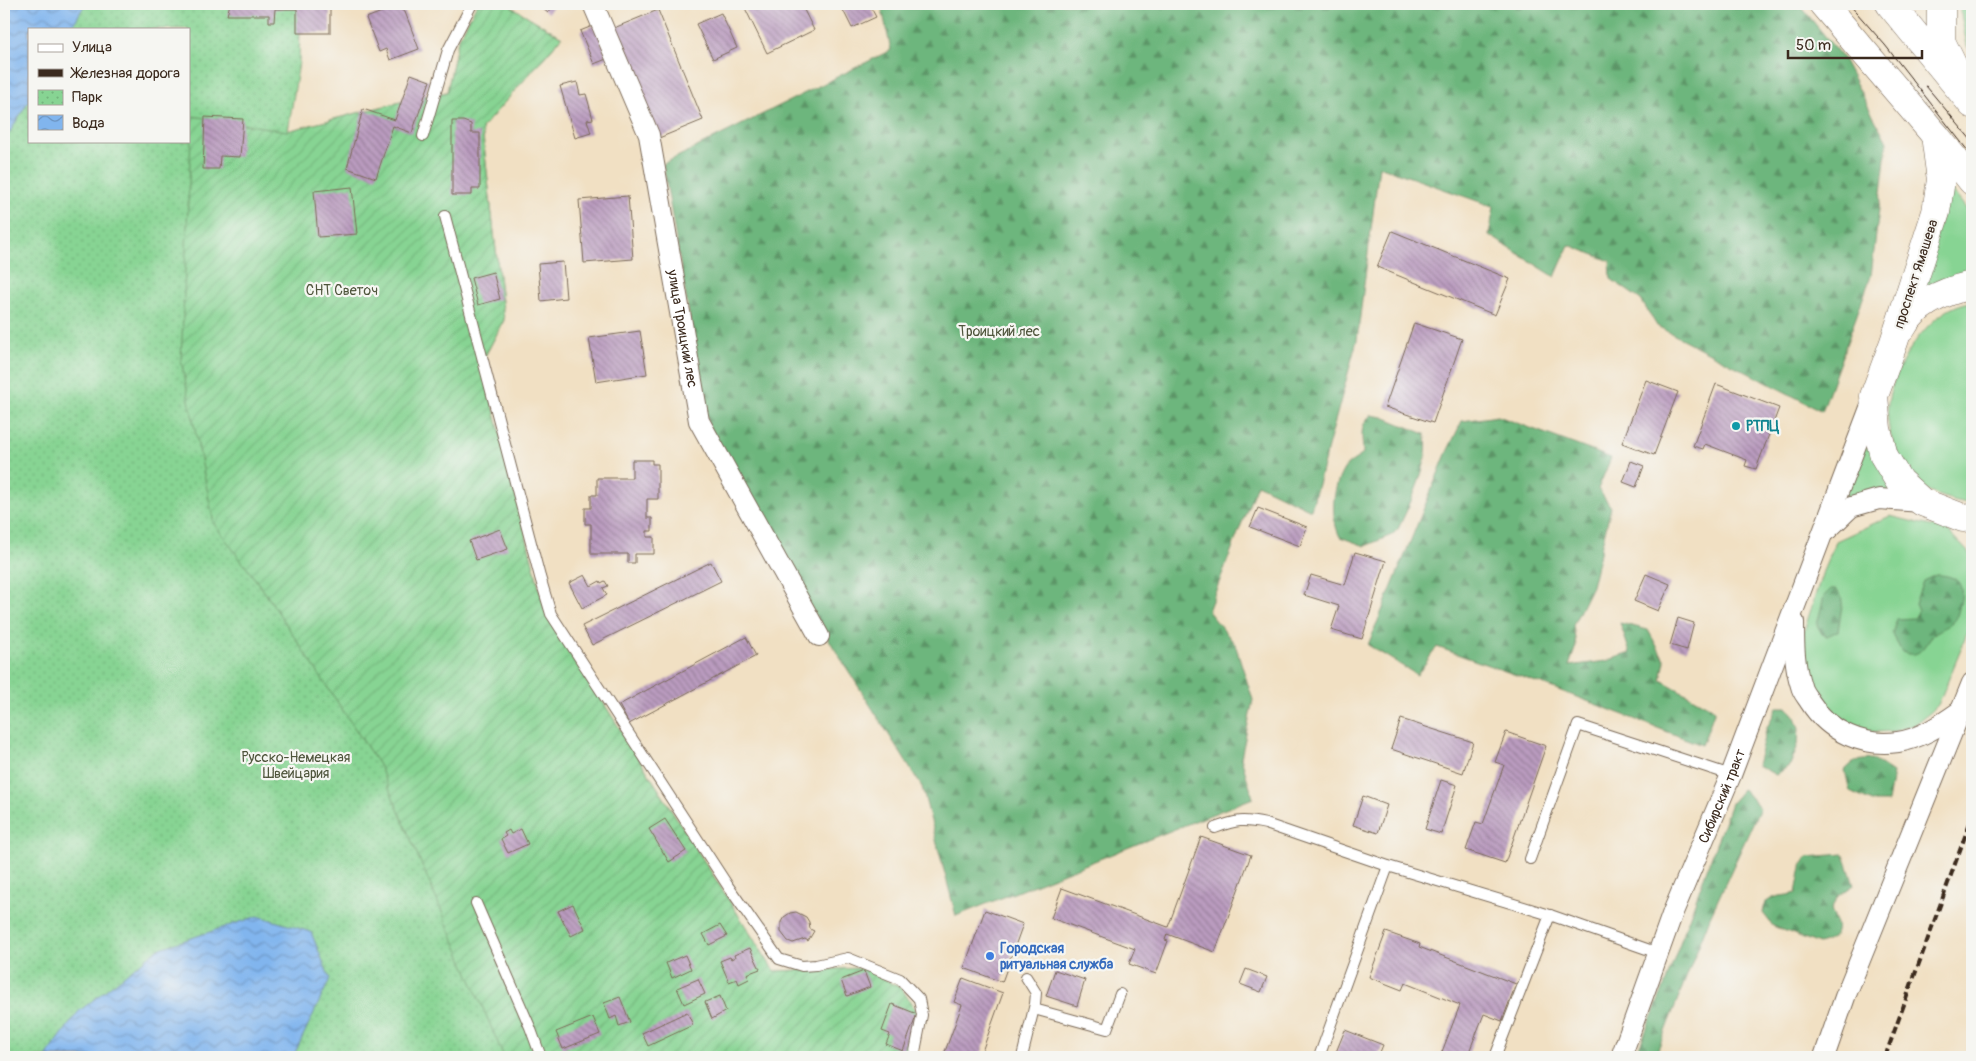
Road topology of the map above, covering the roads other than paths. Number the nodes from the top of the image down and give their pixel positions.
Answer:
1 (472, 4) edge
2 (593, 4) edge
3 (1823, 4) edge
4 (1890, 4) edge
5 (1941, 4) edge
6 (1972, 104) edge
7 (1935, 135) junction
8 (424, 136) dead end
9 (1972, 181) edge
10 (445, 216) dead end
11 (1972, 285) edge
12 (1894, 342) junction
13 (1874, 396) junction
14 (1922, 502) junction
15 (1969, 521) edge
16 (1822, 535) junction
17 (1794, 610) junction
18 (819, 636) dead end
19 (1972, 684) edge
20 (1960, 712) junction
21 (1731, 775) junction
22 (1215, 828) dead end
23 (1530, 859) dead end
24 (1388, 866) junction
25 (476, 903) dead end
26 (1550, 915) junction
27 (1658, 953) junction
28 (1026, 977) dead end
29 (1120, 994) dead end
30 (1034, 1009) junction
31 (541, 1057) edge
32 (914, 1057) edge
33 (1022, 1057) edge
34 (1319, 1057) edge
35 (1495, 1057) edge
36 (1621, 1057) edge
37 (1824, 1057) edge

1 - 8 lane
2 - 18 street, улица Троицкий лес
3 - 7 street
4 - 6 street
5 - 6 street
7 - 9 street
7 - 12 street, проспект Ямашева
10 - 32 lane
11 - 12 street, проспект Ямашева
12 - 13 street, Сибирский тракт
13 - 14 street, Сибирский тракт
13 - 16 street, Сибирский тракт
14 - 15 street, Сибирский тракт
14 - 16 street, Сибирский тракт
16 - 17 street, Сибирский тракт
17 - 20 street
17 - 21 street, Сибирский тракт
19 - 20 street
20 - 37 street
21 - 23 lane
21 - 27 street, Сибирский тракт
22 - 24 lane
24 - 26 lane
24 - 34 lane
25 - 31 lane
26 - 27 lane
26 - 35 lane
27 - 36 street, Сибирский тракт
28 - 30 lane
29 - 30 lane
30 - 33 lane

